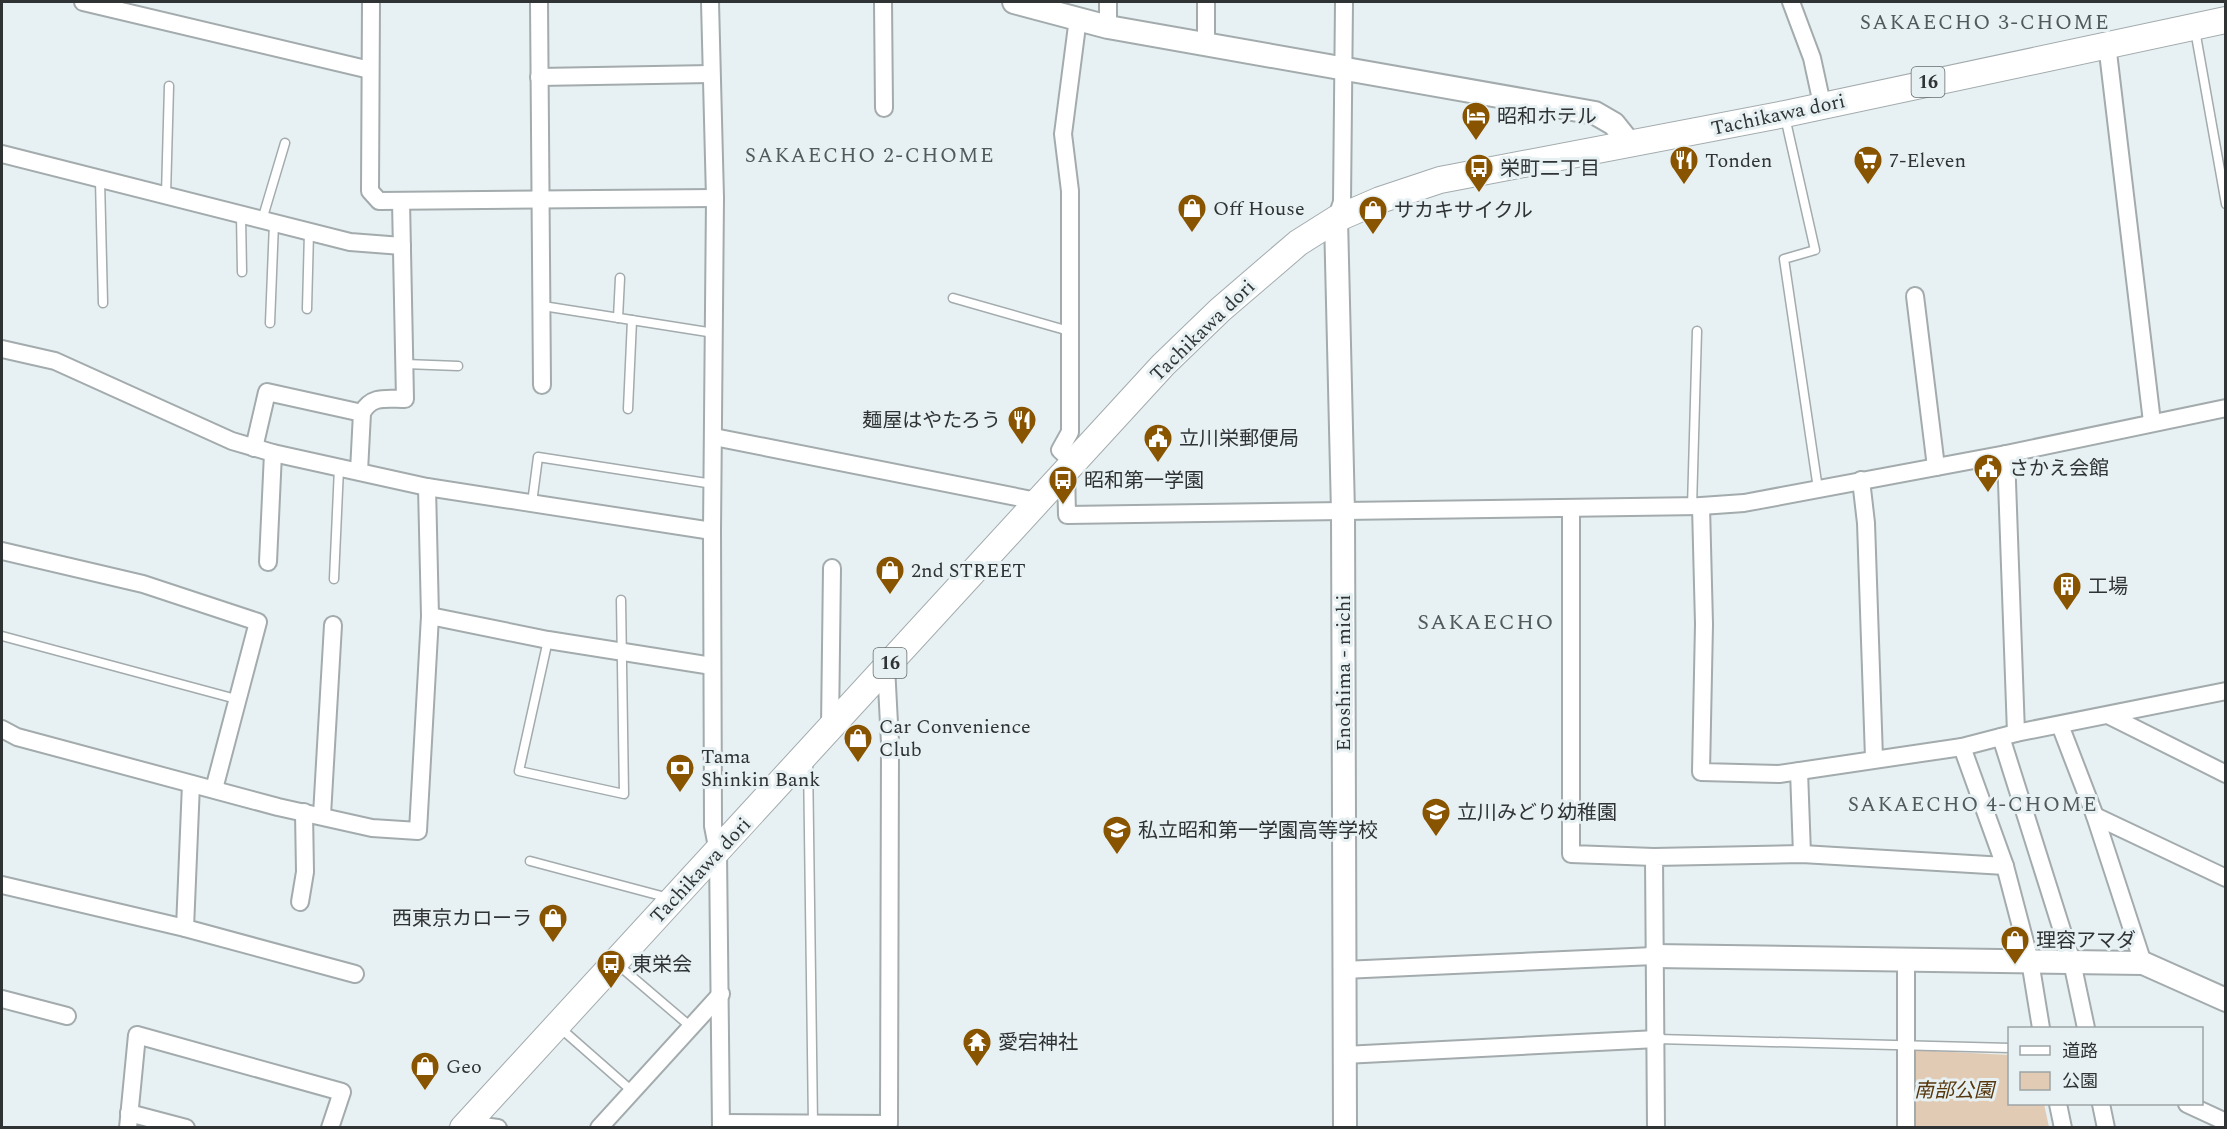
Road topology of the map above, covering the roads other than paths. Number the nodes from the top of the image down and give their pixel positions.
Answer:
1 (83, 2) edge
2 (371, 2) edge
3 (539, 2) edge
4 (710, 2) edge
5 (882, 2) edge
6 (1014, 2) edge
7 (1108, 2) edge
8 (1206, 2) edge
9 (1344, 2) edge
10 (1791, 2) edge
11 (1078, 18) junction
12 (2226, 20) edge
13 (2194, 26) junction
14 (1108, 27) junction
15 (1206, 44) junction
16 (2107, 44) junction
17 (1344, 67) junction
18 (370, 70) junction
19 (711, 74) junction
20 (539, 77) junction
21 (169, 86) dead end
22 (1822, 104) junction
23 (884, 108) dead end
24 (1785, 114) junction
25 (285, 143) dead end
26 (1630, 144) junction
27 (2, 154) edge
28 (100, 180) junction
29 (166, 195) junction
30 (715, 198) junction
31 (539, 200) junction
32 (401, 201) junction
33 (2226, 204) edge
34 (241, 215) junction
35 (1336, 219) junction
36 (268, 222) junction
37 (309, 232) junction
38 (402, 246) junction
39 (242, 272) dead end
40 (620, 278) dead end
41 (1915, 296) dead end
42 (953, 298) dead end
43 (103, 303) dead end
44 (543, 306) junction
45 (307, 309) dead end
46 (618, 318) junction
47 (632, 320) junction
48 (270, 323) dead end
49 (1069, 331) junction
50 (1697, 331) dead end
51 (714, 333) junction
52 (2, 349) edge
53 (405, 364) junction
54 (458, 366) dead end
55 (542, 384) dead end
56 (2226, 408) edge
57 (628, 409) dead end
58 (362, 413) junction
59 (2152, 422) junction
60 (714, 437) junction
61 (254, 448) junction
62 (273, 453) junction
63 (2006, 454) junction
64 (1070, 466) junction
65 (1936, 467) junction
66 (339, 468) junction
67 (359, 471) junction
68 (1861, 480) junction
69 (713, 484) junction
70 (428, 487) junction
71 (1818, 489) junction
72 (1037, 501) junction
73 (532, 503) junction
74 (1696, 507) junction
75 (1571, 510) junction
76 (1343, 512) junction
77 (712, 531) junction
78 (2, 551) edge
79 (268, 562) dead end
80 (832, 568) dead end
81 (334, 579) dead end
82 (621, 600) dead end
83 (430, 616) junction
84 (333, 625) dead end
85 (2, 636) edge
86 (548, 640) junction
87 (622, 653) junction
88 (712, 666) junction
89 (886, 666) junction
90 (2226, 691) edge
91 (236, 699) junction
92 (2110, 716) junction
93 (2060, 725) junction
94 (830, 727) junction
95 (2, 729) edge
96 (2009, 735) junction
97 (1962, 747) junction
98 (808, 752) junction
99 (1874, 758) junction
100 (1798, 771) junction
101 (2226, 774) edge
102 (191, 784) junction
103 (214, 789) junction
104 (304, 812) junction
105 (322, 815) junction
106 (2095, 816) junction
107 (718, 852) junction
108 (1802, 854) junction
109 (1654, 856) junction
110 (530, 861) dead end
111 (2005, 866) junction
112 (2226, 878) edge
113 (2, 885) edge
114 (673, 899) junction
115 (300, 902) dead end
116 (185, 927) junction
117 (1654, 956) junction
118 (1906, 959) junction
119 (2030, 961) junction
120 (615, 962) junction
121 (2072, 962) junction
122 (2143, 963) junction
123 (1343, 970) junction
124 (355, 974) dead end
125 (722, 994) junction
126 (2, 999) edge
127 (2226, 1000) edge
128 (67, 1016) dead end
129 (557, 1025) junction
130 (691, 1027) junction
131 (2042, 1027) edge
132 (2086, 1027) edge
133 (1657, 1039) junction
134 (1906, 1045) junction
135 (2008, 1047) edge
136 (1344, 1055) junction
137 (632, 1091) junction
138 (2058, 1105) edge
139 (2101, 1105) edge
140 (2189, 1105) edge
141 (129, 1120) edge
142 (2226, 1122) edge
143 (721, 1125) edge
144 (465, 1126) edge
145 (820, 1126) edge
146 (890, 1126) edge
147 (186, 1128) edge
148 (330, 1128) edge
149 (498, 1128) edge
150 (599, 1128) edge
151 (1345, 1128) edge
152 (1656, 1128) edge
153 (1906, 1128) edge
154 (2063, 1128) edge
155 (2106, 1128) edge

1 - 18 street
2 - 18 street
3 - 20 street
4 - 19 street
5 - 23 street
6 - 11 street
7 - 14 street
8 - 15 street
9 - 17 street
10 - 22 street
11 - 14 street
11 - 49 street
12 - 13 main road, Tachikawa dori / 16
13 - 16 main road, Tachikawa dori / 16
13 - 33 lane
14 - 15 street
15 - 17 street
16 - 22 main road, Tachikawa dori / 16
16 - 59 street
17 - 26 street
17 - 35 street
18 - 32 street
19 - 20 street
19 - 30 street
20 - 31 street
21 - 29 lane
22 - 24 main road, Tachikawa dori / 16
24 - 26 main road, Tachikawa dori / 16
24 - 71 lane
25 - 36 lane
26 - 35 main road, Tachikawa dori / 16
27 - 28 street
28 - 29 street
28 - 43 lane
29 - 34 street
30 - 31 street
30 - 51 street
31 - 32 street
31 - 44 street
32 - 38 street
34 - 36 street
34 - 39 lane
35 - 64 main road, Tachikawa dori / 16
35 - 76 street, Enoshima - michi
36 - 37 street
36 - 48 lane
37 - 38 street
37 - 45 lane
38 - 53 street
40 - 46 lane
41 - 65 street
42 - 49 lane
44 - 46 lane
44 - 55 street
46 - 47 lane
47 - 51 lane
47 - 57 lane
49 - 64 street
50 - 74 lane
51 - 60 street
52 - 61 street
53 - 54 lane
53 - 58 street
56 - 59 street
58 - 61 street
58 - 67 street
59 - 63 street
60 - 69 street
60 - 72 street
61 - 62 street
62 - 66 street
62 - 79 street
63 - 65 street
63 - 96 street
64 - 72 main road, Tachikawa dori / 16
64 - 76 street
65 - 68 street
66 - 67 street
66 - 81 lane
67 - 70 street
68 - 71 street
68 - 99 street
69 - 73 lane
69 - 77 street
70 - 73 street
70 - 83 street
71 - 74 street
72 - 89 main road, Tachikawa dori / 16
73 - 77 street
74 - 75 street
74 - 100 street
75 - 76 street
75 - 109 street
76 - 123 street, Enoshima - michi
77 - 88 street
78 - 91 street
80 - 94 street
82 - 87 lane
83 - 86 street
83 - 105 street
84 - 105 street
85 - 91 lane
86 - 87 street
86 - 87 lane
87 - 88 street
88 - 107 street
89 - 94 main road, Tachikawa dori / 16
89 - 146 street
90 - 92 street
91 - 103 street
92 - 93 street
92 - 101 street
93 - 96 street
93 - 106 street
94 - 98 main road, Tachikawa dori / 16
95 - 102 street
96 - 97 street
96 - 121 street
97 - 99 street
97 - 111 street
98 - 107 main road, Tachikawa dori / 16
98 - 145 lane
99 - 100 street
100 - 108 street
102 - 103 street
102 - 116 street
103 - 104 street
104 - 105 street
104 - 115 street
106 - 112 street
106 - 122 street
107 - 114 main road, Tachikawa dori / 16
107 - 125 street
108 - 109 street
108 - 111 street
109 - 117 street
110 - 114 lane
111 - 119 street
113 - 116 street
114 - 120 main road, Tachikawa dori / 16
116 - 124 street
117 - 118 street
117 - 123 street
117 - 133 street
118 - 119 street
118 - 134 street
119 - 121 street
119 - 131 street
120 - 129 main road, Tachikawa dori / 16
120 - 130 lane
121 - 122 street
121 - 132 street
122 - 127 street
123 - 136 street, Enoshima - michi
125 - 130 street
125 - 143 street
126 - 128 street
129 - 137 lane
129 - 144 main road, Tachikawa dori / 16
130 - 137 street
133 - 134 lane
133 - 136 street
133 - 152 street
134 - 135 lane
134 - 153 street
136 - 151 street, Enoshima - michi
137 - 150 street
138 - 154 street
139 - 155 street
140 - 142 street
141 - 147 street
141 - 148 street
143 - 145 street
144 - 149 street
145 - 146 street

